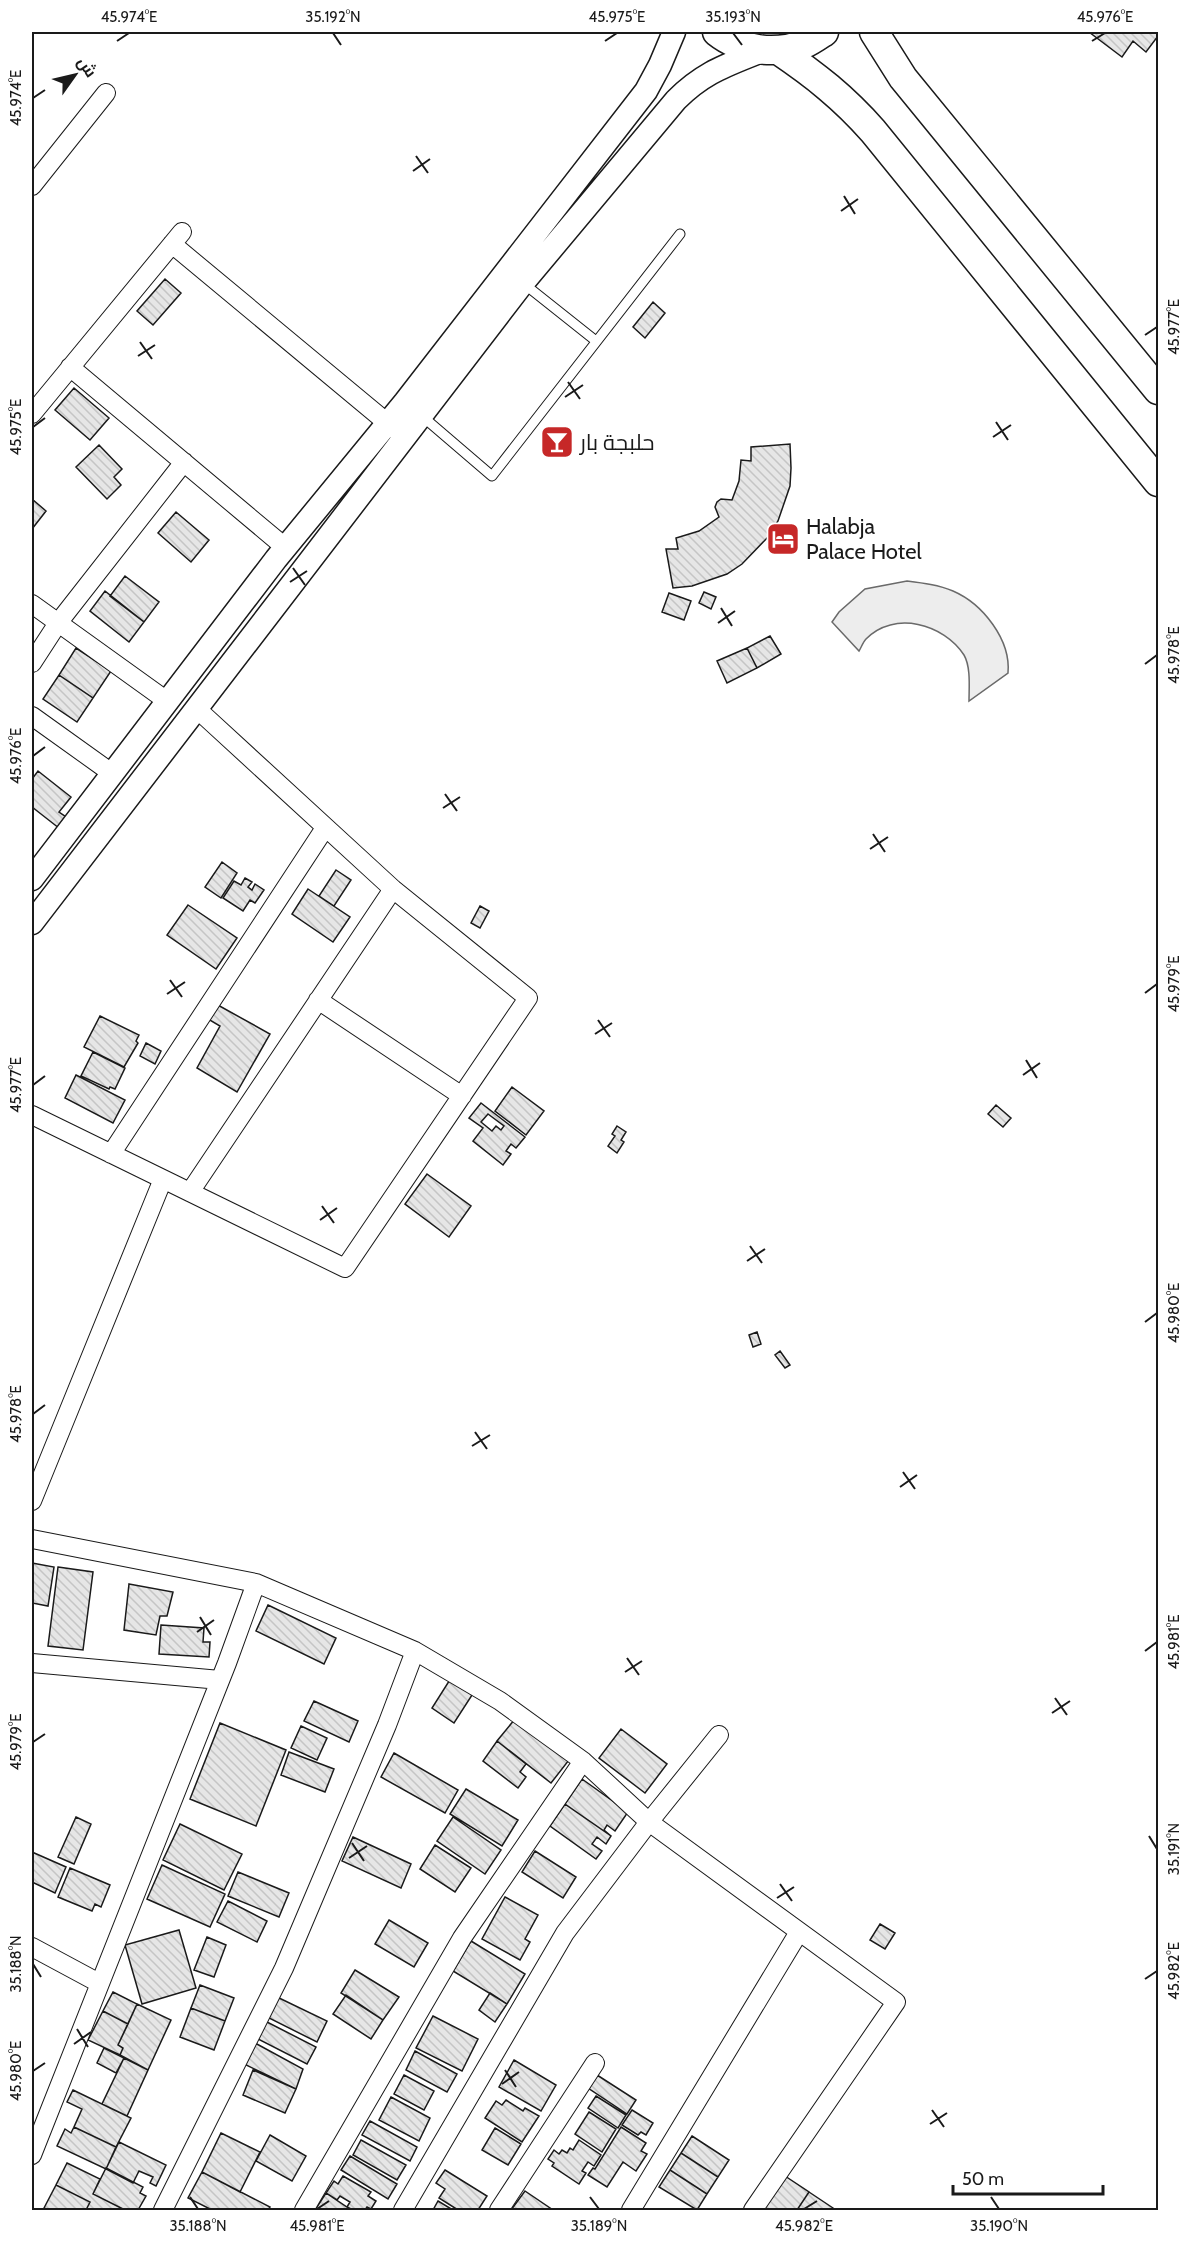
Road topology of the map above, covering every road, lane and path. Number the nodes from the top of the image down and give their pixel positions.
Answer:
1 (674, 32) edge
2 (717, 32) edge
3 (824, 32) edge
4 (874, 32) edge
5 (771, 50) junction
6 (106, 93) dead end
7 (32, 186) edge
8 (680, 234) dead end
9 (515, 277) junction
10 (596, 340) junction
11 (70, 367) junction
12 (1158, 390) edge
13 (414, 409) junction
14 (32, 414) edge
15 (388, 423) junction
16 (405, 438) junction
17 (184, 462) junction
18 (1158, 482) edge
19 (286, 548) junction
20 (32, 604) edge
21 (58, 623) junction
22 (32, 663) edge
23 (167, 701) junction
24 (197, 709) junction
25 (32, 716) edge
26 (112, 774) junction
27 (326, 828) junction
28 (45, 861) junction
29 (66, 877) junction
30 (32, 879) edge
31 (393, 889) junction
32 (32, 923) edge
33 (318, 1000) junction
34 (462, 1095) junction
35 (32, 1116) edge
36 (111, 1154) junction
37 (163, 1179) junction
38 (190, 1192) junction
39 (32, 1501) edge
40 (32, 1539) edge
41 (256, 1583) junction
42 (415, 1651) junction
43 (33, 1667) edge
44 (220, 1680) junction
45 (719, 1735) dead end
46 (583, 1761) junction
47 (649, 1822) junction
48 (799, 1932) junction
49 (32, 1947) edge
50 (99, 1983) junction
51 (595, 2063) dead end
52 (35, 2130) edge
53 (32, 2156) edge
54 (163, 2211) edge
55 (304, 2211) edge
56 (403, 2211) edge
57 (499, 2211) edge
58 (630, 2211) edge
59 (753, 2211) edge

1 - 9 street
2 - 5 main road
3 - 5 main road
4 - 12 main road
5 - 9 street
5 - 18 main road
6 - 7 street
8 - 10 lane
9 - 10 lane
9 - 13 street
10 - 13 lane
11 - 14 street
11 - 15 street
11 - 17 street
13 - 15 street
13 - 16 street
15 - 16 street
15 - 19 street
16 - 24 street
17 - 19 street
17 - 21 street
19 - 23 street
20 - 21 street
21 - 22 street
21 - 23 street
23 - 26 street
24 - 27 street
24 - 29 street
25 - 26 street
26 - 28 street
27 - 31 street
27 - 36 street
28 - 29 street
28 - 30 street
29 - 32 street
31 - 33 street
31 - 34 street
33 - 34 street
33 - 38 street
34 - 38 street
35 - 36 street
36 - 37 street
37 - 38 street
37 - 39 street
40 - 41 street
41 - 42 street
41 - 44 street
42 - 46 street
42 - 54 street
43 - 44 street
44 - 50 street
45 - 47 street
46 - 47 street
46 - 55 street
47 - 48 street
47 - 56 street
48 - 58 street
48 - 59 street
49 - 50 street
50 - 52 street
51 - 57 street
52 - 53 street

